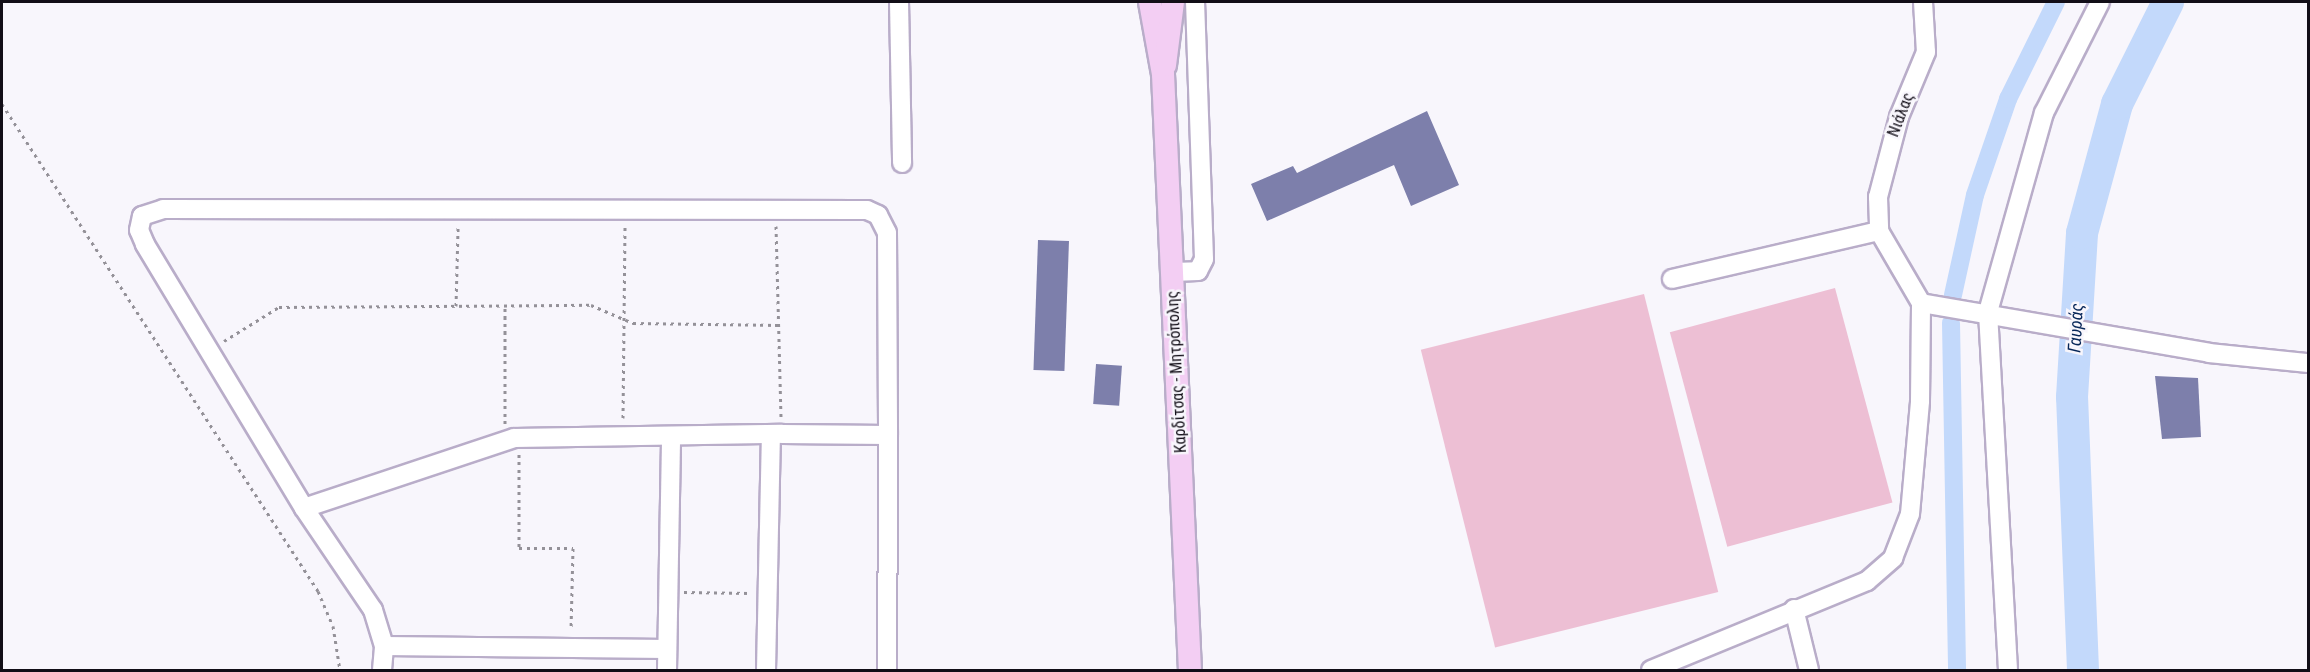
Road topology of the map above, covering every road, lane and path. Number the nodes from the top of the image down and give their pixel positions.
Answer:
1 (899, 2) edge
2 (1150, 2) edge
3 (1173, 2) edge
4 (1195, 2) edge
5 (1923, 2) edge
6 (2100, 2) edge
7 (1163, 74) junction
8 (2, 104) edge
9 (902, 163) dead end
10 (458, 210) junction
11 (624, 210) junction
12 (775, 211) junction
13 (1880, 231) junction
14 (1173, 272) junction
15 (1672, 279) dead end
16 (1921, 303) junction
17 (456, 306) junction
18 (505, 306) junction
19 (1988, 312) junction
20 (627, 322) junction
21 (778, 325) junction
22 (209, 351) junction
23 (2308, 363) edge
24 (777, 434) junction
25 (888, 435) junction
26 (624, 436) junction
27 (671, 436) junction
28 (512, 439) junction
29 (304, 508) junction
30 (668, 592) junction
31 (768, 593) junction
32 (1794, 609) junction
33 (384, 646) junction
34 (571, 648) junction
35 (667, 649) junction
36 (340, 670) edge
37 (382, 670) edge
38 (667, 670) edge
39 (766, 670) edge
40 (887, 670) edge
41 (1190, 670) edge
42 (1651, 670) edge
43 (1809, 670) edge
44 (2008, 670) edge

1 - 9 street
2 - 7 main road, Καρδίτσας - Μητρόπολης
3 - 7 main road, Καρδίτσας - Μητρόπολης
4 - 14 street
5 - 13 street, Νιάλας
6 - 19 street
7 - 14 main road, Καρδίτσας - Μητρόπολης
8 - 36 path
10 - 11 street
10 - 17 path
10 - 22 street
11 - 12 street
11 - 20 path
12 - 21 path
12 - 25 street
13 - 15 street
13 - 16 street
14 - 41 main road, Καρδίτσας - Μητρόπολης
16 - 19 street
16 - 32 street
17 - 18 path
17 - 22 path
18 - 20 path
18 - 28 path
19 - 23 street
19 - 44 street
20 - 21 path
20 - 26 path
21 - 24 path
22 - 29 street
24 - 25 street
24 - 27 street
24 - 31 street
25 - 40 street
26 - 27 street
26 - 28 street
27 - 30 street
28 - 29 street
28 - 34 path
29 - 33 street
30 - 31 path
30 - 35 street
31 - 39 street
32 - 42 street
32 - 43 street
33 - 34 street
33 - 37 street
34 - 35 street
35 - 38 street

